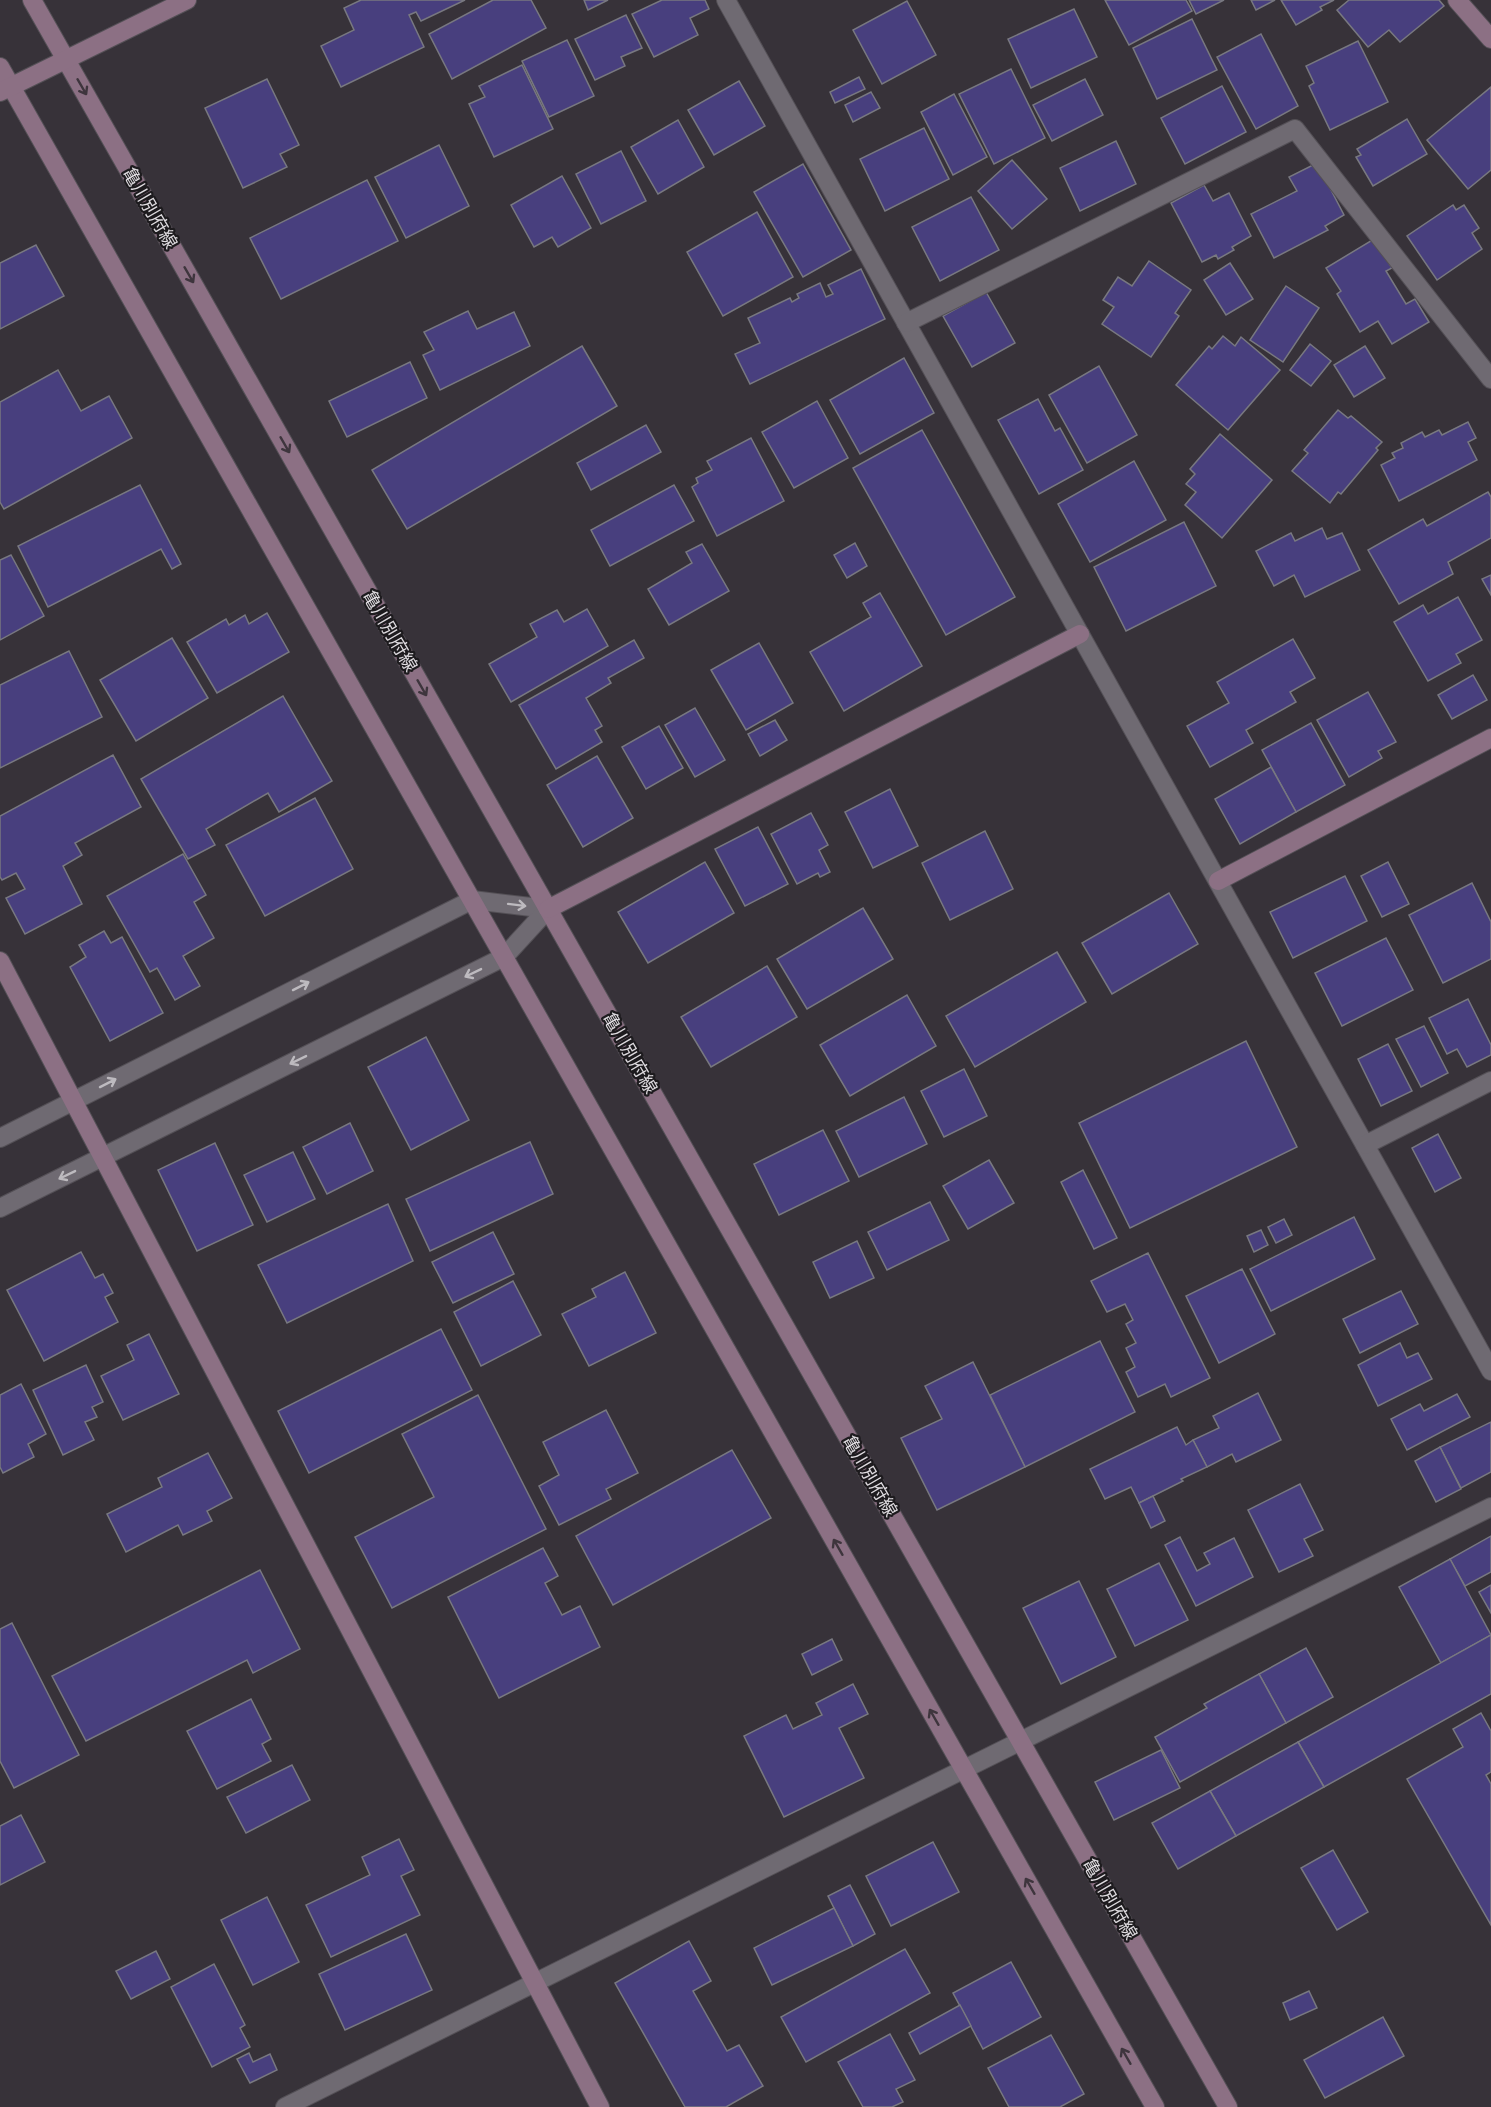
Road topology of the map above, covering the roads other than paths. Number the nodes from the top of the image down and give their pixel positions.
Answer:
1 (32, 0) edge
2 (187, 0) edge
3 (726, 0) edge
4 (1457, 0) edge
5 (1491, 39) edge
6 (66, 60) junction
7 (0, 67) edge
8 (6, 90) edge
9 (906, 322) junction
10 (1491, 379) edge
11 (1080, 634) junction
12 (1491, 738) edge
13 (1218, 881) junction
14 (472, 900) junction
15 (548, 909) junction
16 (504, 957) junction
17 (0, 961) edge
18 (1491, 1081) edge
19 (73, 1101) junction
20 (0, 1138) edge
21 (1365, 1145) junction
22 (102, 1157) junction
23 (0, 1208) edge
24 (1491, 1371) edge
25 (1491, 1507) edge
26 (1020, 1741) junction
27 (964, 1769) junction
28 (535, 1983) junction
29 (285, 2107) edge
30 (600, 2107) edge
31 (1155, 2107) edge
32 (1228, 2107) edge

1 - 6 main road, 亀川別府線
2 - 6 main road
3 - 9 street
4 - 5 main road
6 - 8 main road
6 -> 15 main road, 亀川別府線
7 - 8 main road
8 - 14 main road
9 - 10 street
9 - 11 street
11 - 13 street
11 - 15 main road
12 - 13 main road
13 - 21 street
14 -> 15 street
14 - 16 main road
19 -> 14 street
15 - 16 street
15 - 26 main road, 亀川別府線
16 -> 22 street
27 -> 16 main road
17 - 19 main road
18 - 21 street
19 - 20 street
19 - 22 main road
21 - 24 street
22 -> 23 street
22 - 28 main road
25 - 26 street
26 - 27 street
26 - 32 main road, 亀川別府線
27 - 28 street
31 -> 27 main road
28 - 29 street
28 - 30 main road

